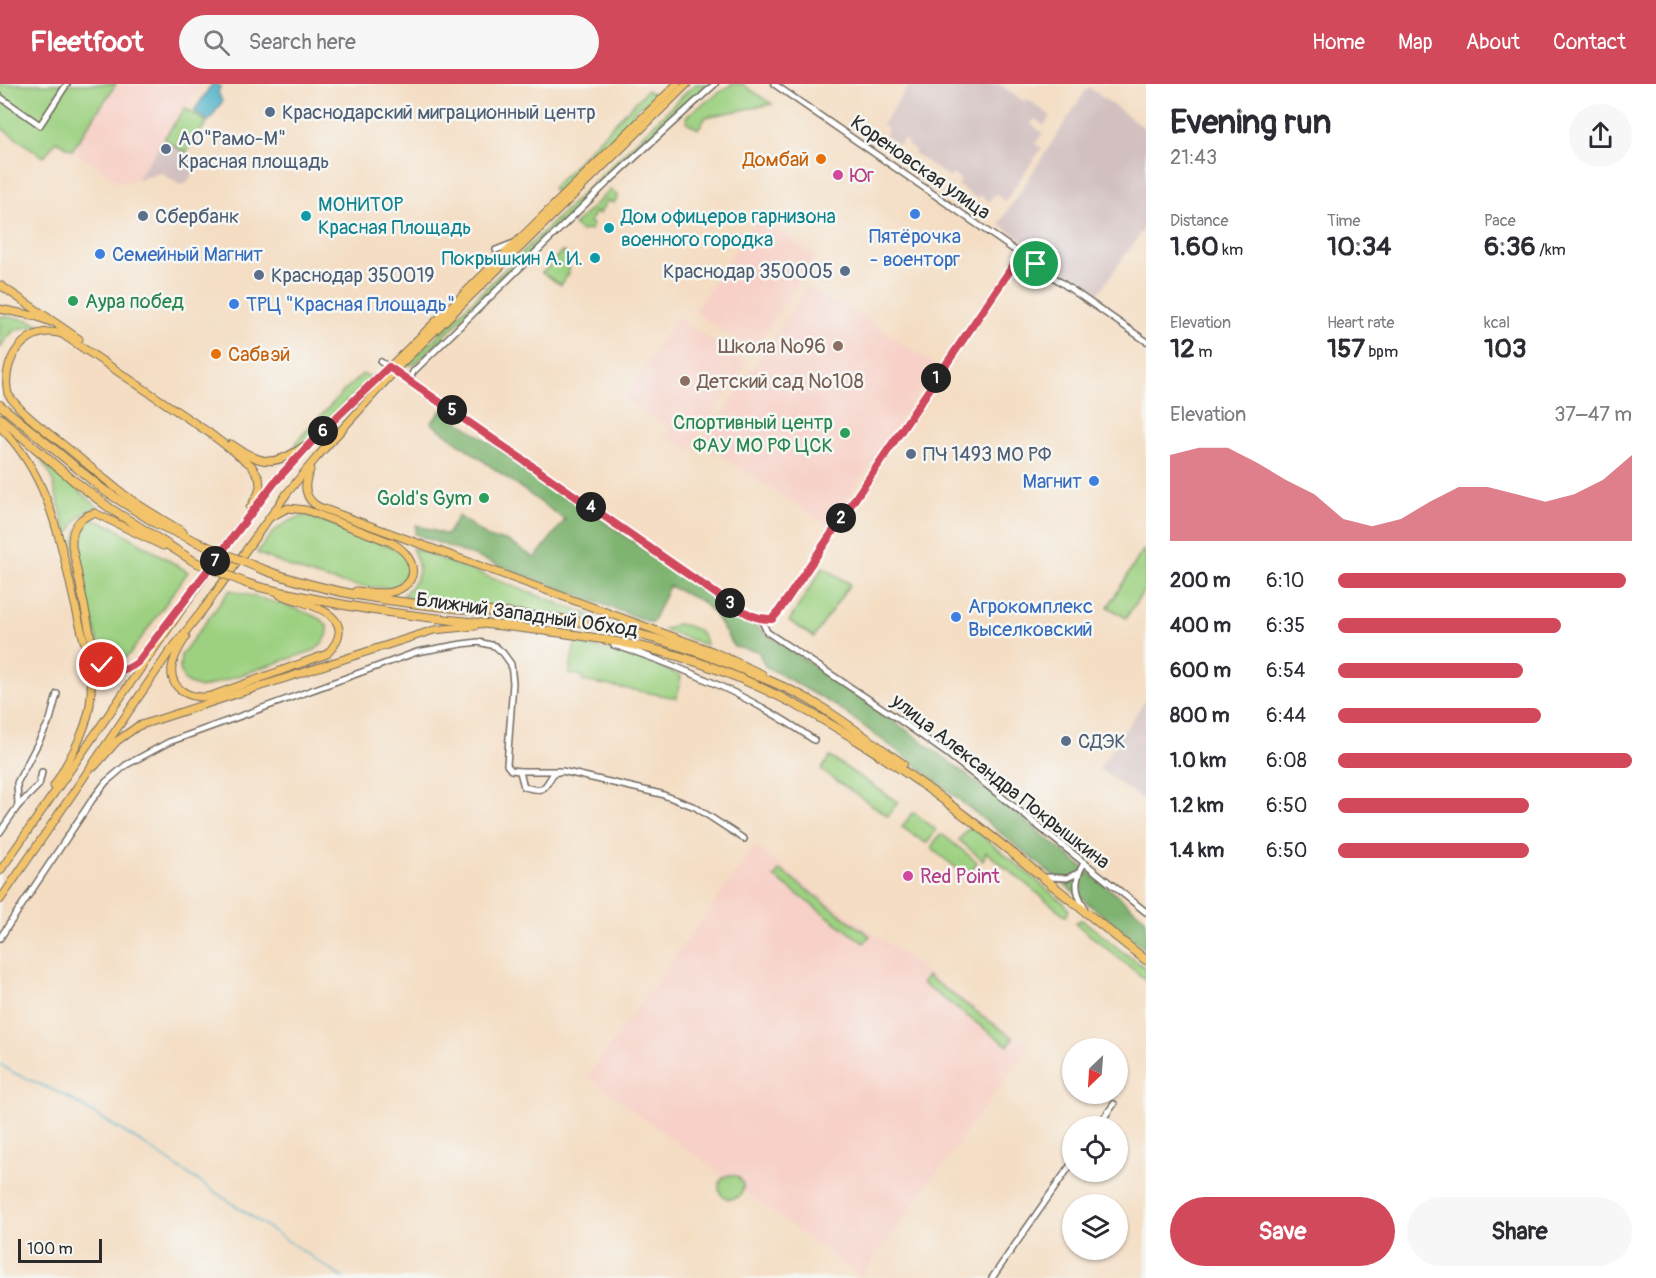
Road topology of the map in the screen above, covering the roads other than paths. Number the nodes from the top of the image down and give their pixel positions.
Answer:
1 (67, 84) edge
2 (677, 84) edge
3 (687, 84) edge
4 (715, 84) edge
5 (774, 84) edge
6 (0, 97) edge
7 (515, 242) junction
8 (496, 250) dead end
9 (1021, 254) junction
10 (0, 285) edge
11 (0, 309) edge
12 (74, 335) junction
13 (1146, 341) edge
14 (381, 362) dead end
15 (392, 369) junction
16 (410, 381) junction
17 (0, 405) edge
18 (0, 418) edge
19 (0, 427) edge
20 (316, 437) junction
21 (317, 457) junction
22 (264, 524) junction
23 (227, 544) junction
24 (203, 545) junction
25 (185, 557) junction
26 (201, 581) junction
27 (257, 587) junction
28 (328, 590) junction
29 (205, 608) junction
30 (761, 620) junction
31 (500, 625) junction
32 (587, 636) junction
33 (790, 689) junction
34 (57, 694) dead end
35 (814, 740) dead end
36 (520, 771) junction
37 (562, 771) junction
38 (42, 772) dead end
39 (68, 798) junction
40 (18, 806) junction
41 (33, 823) junction
42 (0, 832) edge
43 (744, 839) dead end
44 (1084, 863) junction
45 (0, 871) edge
46 (1078, 873) junction
47 (1048, 877) junction
48 (0, 900) edge
49 (1084, 906) junction
50 (1146, 912) edge
51 (0, 938) edge
52 (1146, 954) edge
53 (1146, 960) edge
54 (1114, 1104) dead end
55 (1105, 1116) edge
56 (1062, 1177) edge
57 (992, 1278) edge

1 - 6 street
2 - 7 main road
3 - 15 main road
4 - 16 street
5 - 9 street, Кореновская улица
7 - 8 street
7 - 15 main road
9 - 13 street, Кореновская улица
9 - 30 street
10 - 12 main road
11 - 12 main road
12 - 20 main road
14 - 15 street, улица Александра Покрышкина
15 - 16 street, улица Александра Покрышкина
15 - 20 main road
15 - 21 main road
16 - 30 street, улица Александра Покрышкина
17 - 24 highway
18 - 25 highway, Ближний Западный Обход
19 - 41 main road
20 - 23 main road
21 - 22 main road
21 - 33 main road
22 - 28 main road
22 - 29 main road
23 - 24 main road
23 - 26 main road
24 - 28 highway, bridge
25 - 26 main road
25 - 27 highway, Ближний Западный Обход, bridge
26 - 41 main road
27 - 29 main road
27 - 31 highway, Ближний Западный Обход
28 - 33 highway
29 - 39 main road
30 - 44 street, улица Александра Покрышкина
31 - 32 highway, Ближний Западный Обход
31 - 39 main road
32 - 35 street
32 - 53 highway, Ближний Западный Обход
33 - 47 highway
34 - 40 street
36 - 37 street
36 - 37 street
36 - 51 street
37 - 43 street
38 - 40 street
39 - 48 main road
40 - 42 street
41 - 45 main road
44 - 46 street
44 - 50 street, улица Александра Покрышкина
46 - 47 street
46 - 49 street
47 - 49 highway
49 - 52 highway
54 - 55 street
56 - 57 street

